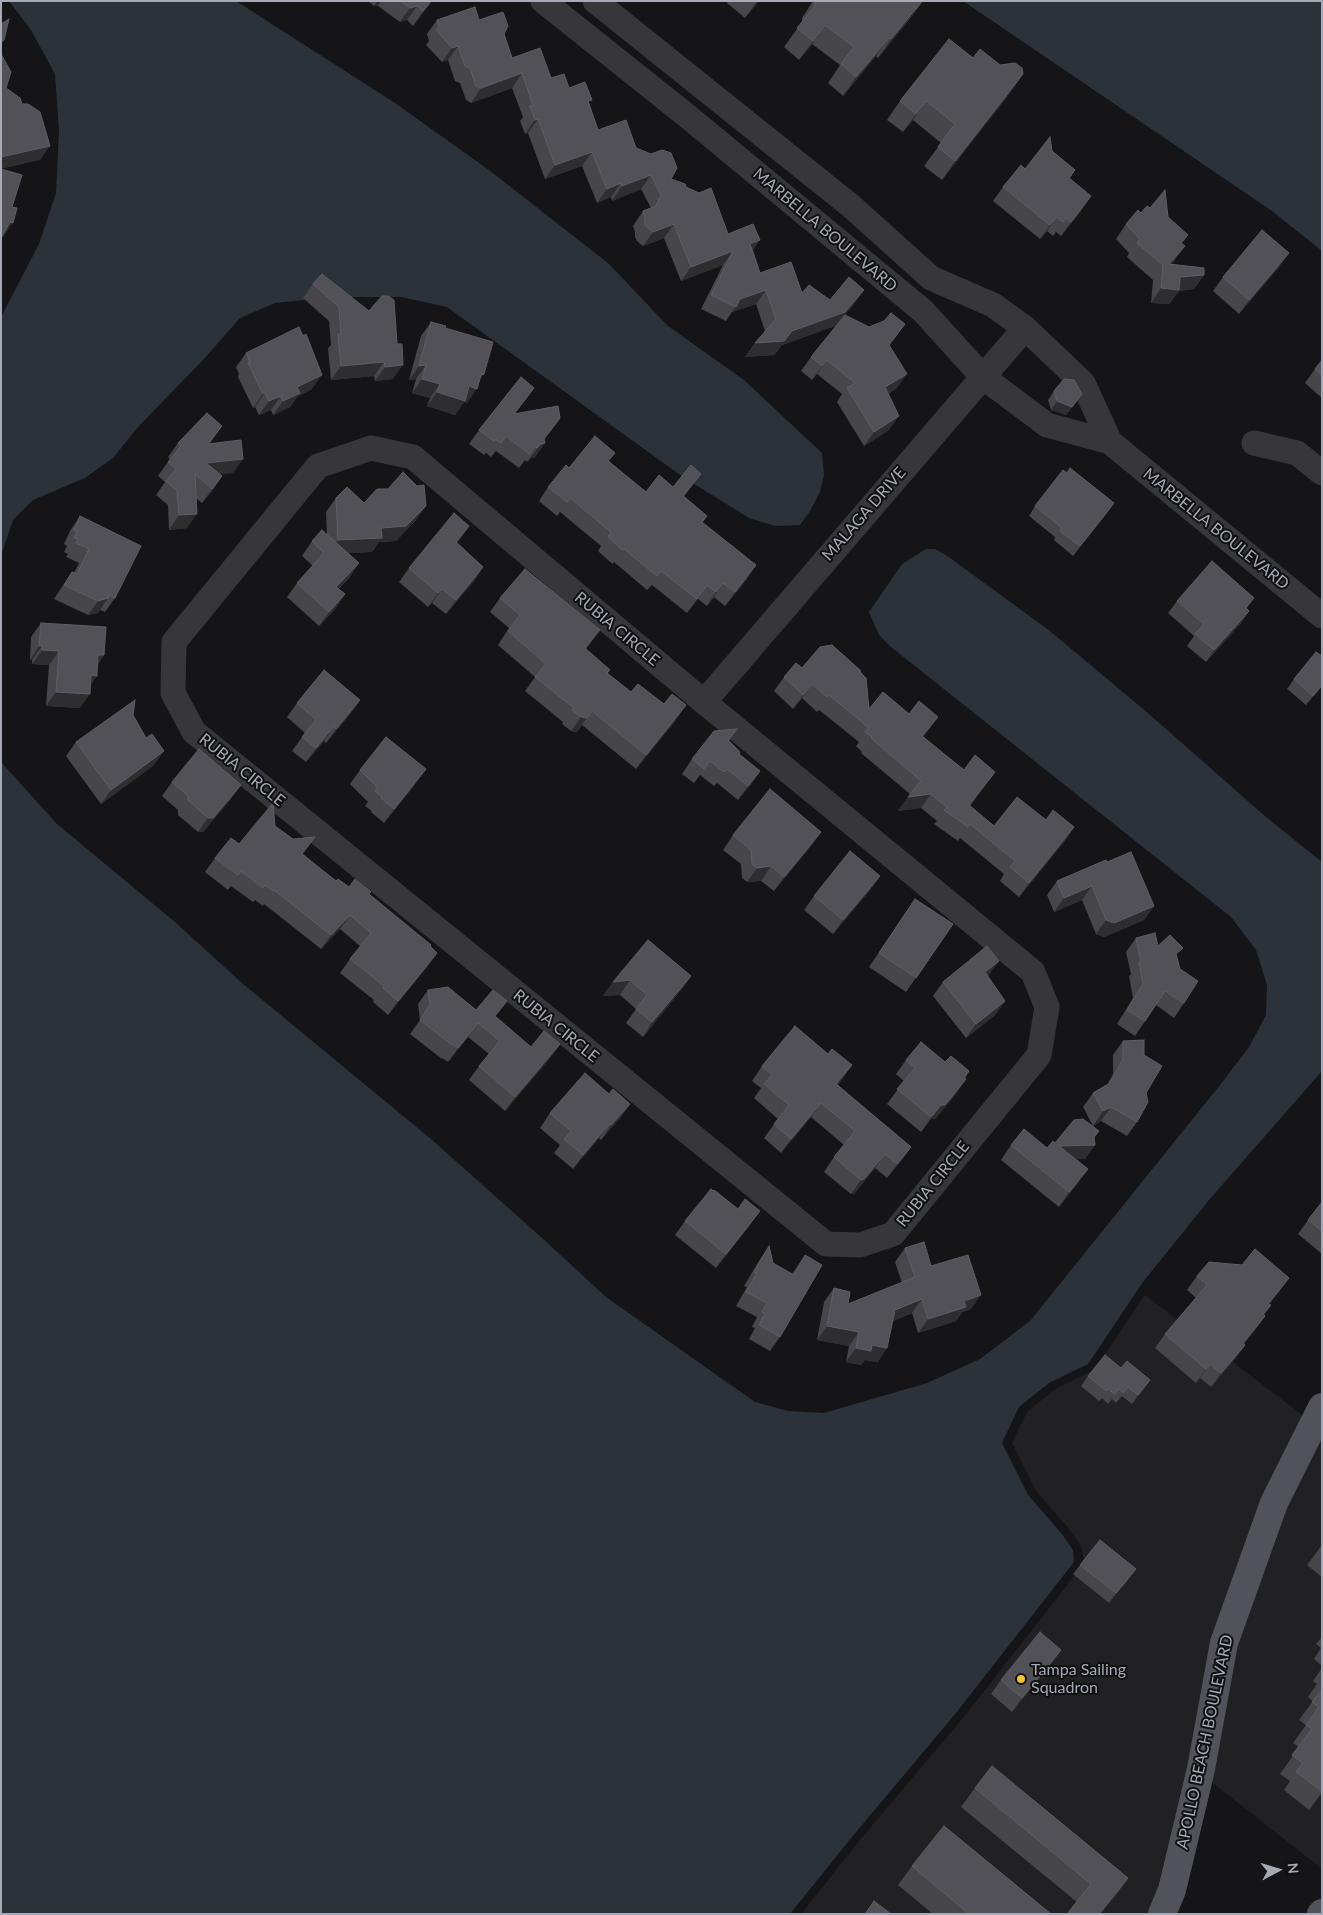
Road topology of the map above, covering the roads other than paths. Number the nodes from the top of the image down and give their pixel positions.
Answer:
1 (543, 1) edge
2 (595, 1) edge
3 (883, 235) junction
4 (862, 259) junction
5 (1025, 328) junction
6 (983, 377) junction
7 (1110, 442) junction
8 (1254, 443) dead end
9 (1322, 473) edge
10 (1322, 616) edge
11 (704, 702) junction
12 (1322, 1407) edge
13 (1162, 1914) edge

1 - 4 street, MARBELLA BOULEVARD
2 - 3 street, MARBELLA BOULEVARD
3 - 4 street
3 - 5 street, MARBELLA BOULEVARD
4 - 6 street, MARBELLA BOULEVARD
5 - 6 street, MALAGA DRIVE
5 - 7 street, MARBELLA BOULEVARD
6 - 7 street, MARBELLA BOULEVARD
6 - 11 street, MALAGA DRIVE
7 - 10 street, MARBELLA BOULEVARD
8 - 9 street
11 - 11 street, RUBIA CIRCLE
12 - 13 main road, APOLLO BEACH BOULEVARD

